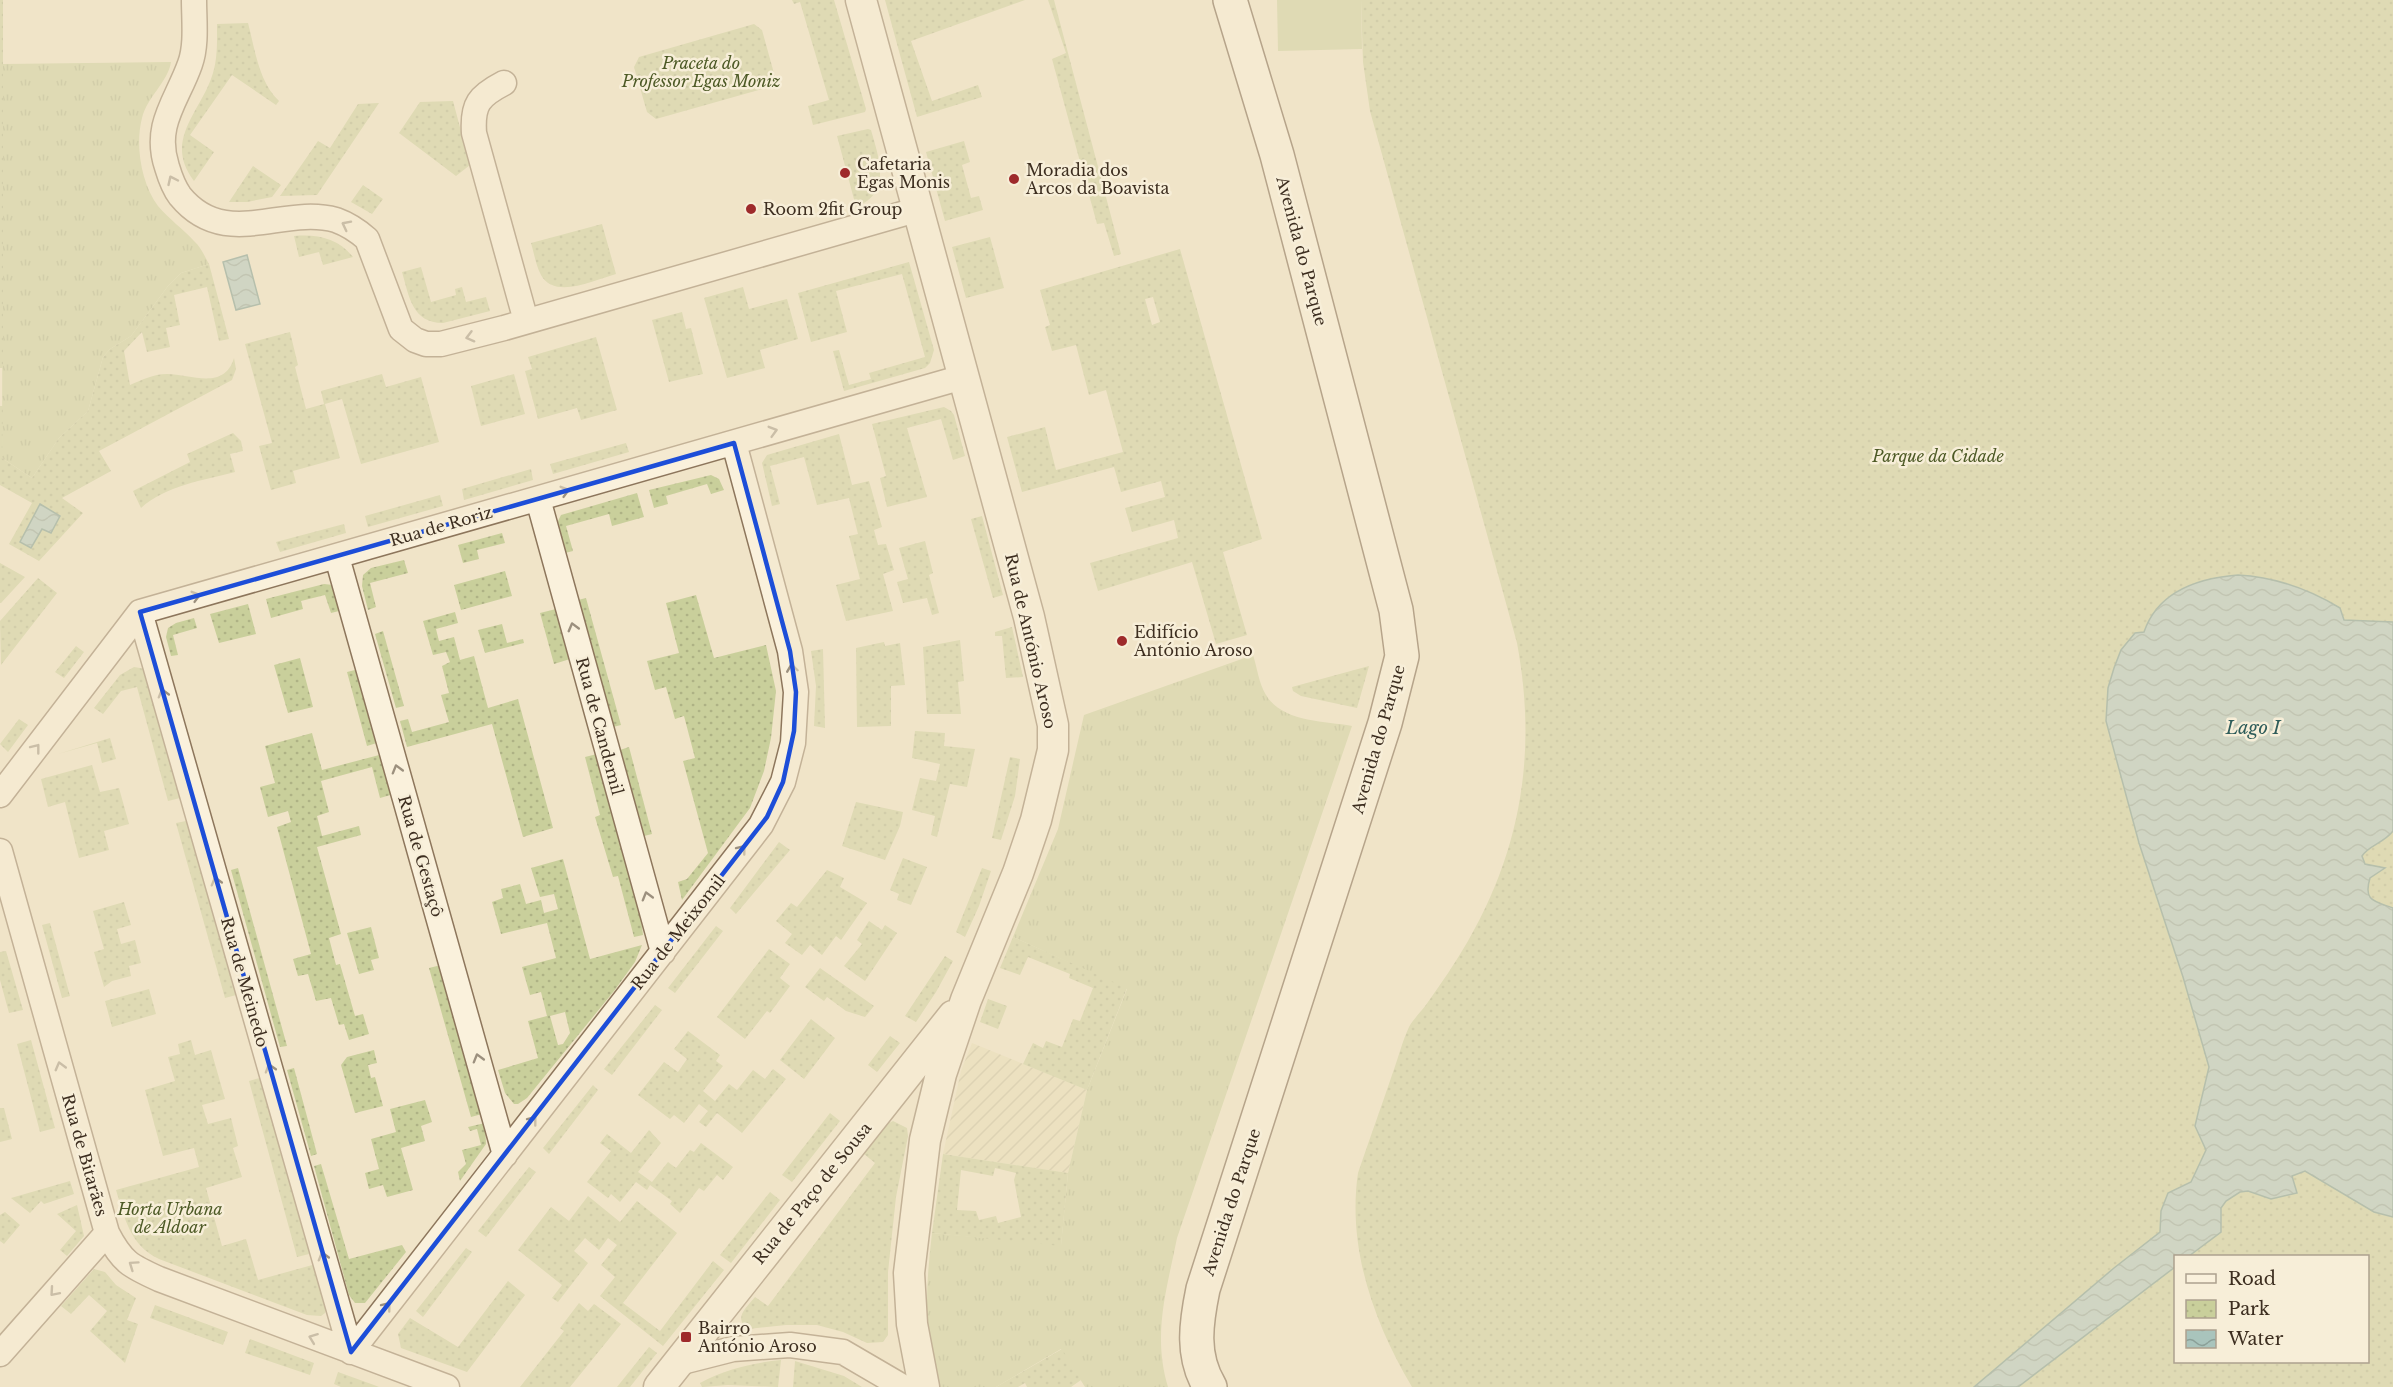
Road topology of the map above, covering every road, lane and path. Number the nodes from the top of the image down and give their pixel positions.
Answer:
1 (194, 0) edge
2 (861, 0) edge
3 (1234, 4) edge
4 (504, 83) dead end
5 (916, 210) junction
6 (526, 321) junction
7 (963, 377) junction
8 (734, 443) junction
9 (538, 499) junction
10 (337, 557) junction
11 (140, 612) junction
12 (0, 795) edge
13 (0, 851) edge
14 (663, 952) junction
15 (966, 1000) junction
16 (505, 1155) junction
17 (107, 1233) junction
18 (351, 1352) junction
19 (0, 1354) edge
20 (678, 1363) junction
21 (447, 1387) edge
22 (659, 1387) edge
23 (903, 1387) edge
24 (924, 1387) edge
25 (1210, 1387) edge

6 -> 1 street
2 - 5 street, Rua de António Aroso
3 - 25 main road, Avenida do Parque
4 - 6 street
5 - 6 street
5 - 7 street, Rua de António Aroso
8 -> 7 street, Rua de Roriz
7 - 15 street, Rua de António Aroso
9 -> 8 street, Rua de Roriz
14 -> 8 street, Rua de Meixomil
9 - 10 street, Rua de Roriz
14 -> 9 street, Rua de Candemil
11 -> 10 street, Rua de Roriz
16 -> 10 street, Rua de Gestaçô
12 -> 11 street
18 -> 11 street, Rua de Meinedo
17 -> 13 street, Rua de Bitarães
16 -> 14 street, Rua de Meixomil
15 - 20 street, Rua de Paço de Sousa
15 - 24 street, Rua de António Aroso
18 -> 16 street, Rua de Meixomil
18 -> 17 street, Rua de Bitarães
17 -> 19 street
18 - 21 street, Rua de Bitarães
20 - 22 street, Rua de Paço de Sousa
20 - 23 street

